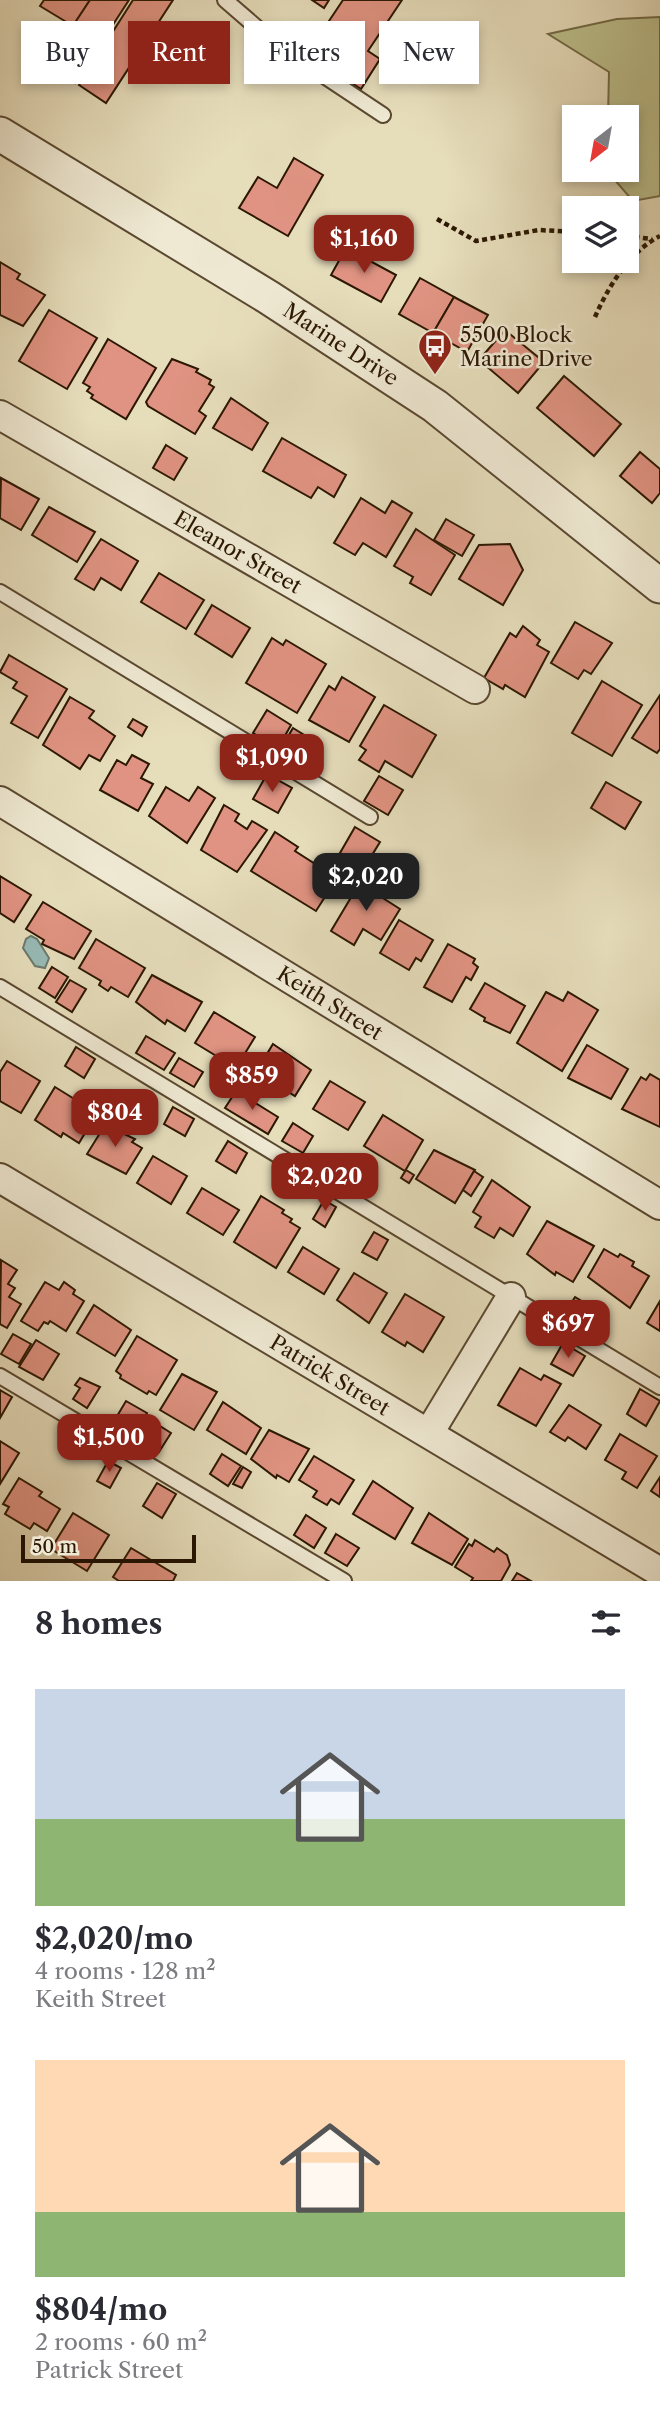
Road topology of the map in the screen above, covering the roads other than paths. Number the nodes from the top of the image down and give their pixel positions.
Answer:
1 (225, 0) edge
2 (383, 115) dead end
3 (0, 134) edge
4 (0, 415) edge
5 (660, 586) edge
6 (0, 592) edge
7 (475, 690) dead end
8 (0, 801) edge
9 (370, 817) dead end
10 (0, 987) edge
11 (0, 1178) edge
12 (660, 1205) edge
13 (511, 1297) junction
14 (0, 1376) edge
15 (660, 1387) edge
16 (429, 1433) junction
17 (660, 1572) edge
18 (344, 1581) edge

1 - 2 lane
3 - 5 street, Marine Drive
4 - 7 street, Eleanor Street
6 - 9 lane
8 - 12 street, Keith Street
10 - 13 lane
11 - 16 street, Patrick Street
13 - 15 lane
13 - 16 street
14 - 18 lane
16 - 17 street, Patrick Street

